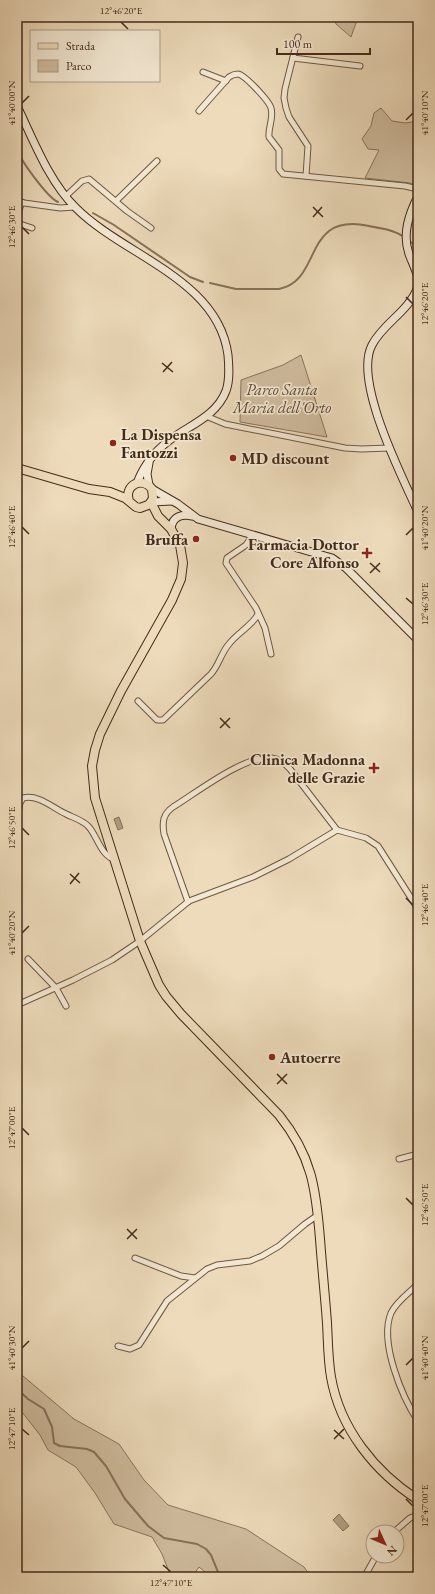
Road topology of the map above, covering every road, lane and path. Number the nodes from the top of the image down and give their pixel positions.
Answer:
1 (298, 36) dead end
2 (293, 58) junction
3 (360, 66) dead end
4 (203, 72) dead end
5 (226, 81) junction
6 (17, 106) edge
7 (199, 111) dead end
8 (157, 161) dead end
9 (306, 176) junction
10 (418, 189) edge
11 (66, 196) junction
12 (418, 196) edge
13 (116, 201) junction
14 (19, 202) edge
15 (75, 207) junction
16 (17, 215) edge
17 (17, 223) edge
18 (32, 228) dead end
19 (151, 228) dead end
20 (418, 278) edge
21 (418, 286) edge
22 (206, 416) junction
23 (390, 448) junction
24 (150, 459) junction
25 (17, 468) edge
26 (137, 483) junction
27 (150, 487) junction
28 (130, 488) junction
29 (110, 492) junction
30 (129, 501) junction
31 (172, 501) junction
32 (151, 502) junction
33 (140, 508) junction
34 (418, 512) edge
35 (193, 516) junction
36 (162, 521) junction
37 (171, 529) junction
38 (253, 535) junction
39 (226, 560) junction
40 (221, 563) dead end
41 (258, 614) junction
42 (418, 640) edge
43 (271, 654) dead end
44 (138, 702) dead end
45 (17, 818) edge
46 (337, 830) junction
47 (115, 860) junction
48 (188, 902) junction
49 (418, 908) edge
50 (140, 941) junction
51 (28, 959) dead end
52 (56, 988) junction
53 (17, 1005) edge
54 (66, 1006) dead end
55 (418, 1154) edge
56 (398, 1159) dead end
57 (318, 1215) junction
58 (135, 1258) dead end
59 (195, 1278) junction
60 (418, 1284) edge
61 (118, 1346) dead end
62 (418, 1421) edge
63 (418, 1500) edge
64 (418, 1515) edge
65 (403, 1524) edge
66 (372, 1564) edge
67 (366, 1574) dead end

1 - 2 street
2 - 3 street
2 - 9 street
4 - 5 street
5 - 7 street
5 - 9 street
6 - 11 main road
8 - 13 street
9 - 10 street
11 - 13 street
11 - 15 main road
12 - 20 main road
13 - 19 street
14 - 15 street
14 - 16 street
15 - 22 main road
17 - 18 street
21 - 23 main road
22 - 23 street
22 - 24 main road
23 - 34 main road
24 - 26 main road
24 - 27 main road
25 - 29 main road
26 - 27 main road
26 - 28 main road
27 - 31 main road
27 - 32 main road
28 - 29 main road
28 - 30 main road
29 - 30 main road
30 - 33 main road
31 - 32 main road
31 - 35 main road
32 - 33 main road
32 - 36 main road
33 - 36 main road
35 - 37 main road
35 - 38 main road
36 - 37 main road
37 - 47 main road
38 - 39 street
38 - 42 main road
39 - 40 street
39 - 41 street
41 - 43 street
41 - 44 street
45 - 47 street
46 - 48 street
46 - 48 street
46 - 49 street
47 - 50 main road
48 - 50 street
50 - 52 street
50 - 57 main road
51 - 52 street
52 - 53 street
52 - 54 street
55 - 56 street
57 - 59 street
57 - 63 main road
58 - 59 street
59 - 61 street
60 - 62 street
64 - 65 street
66 - 67 street

